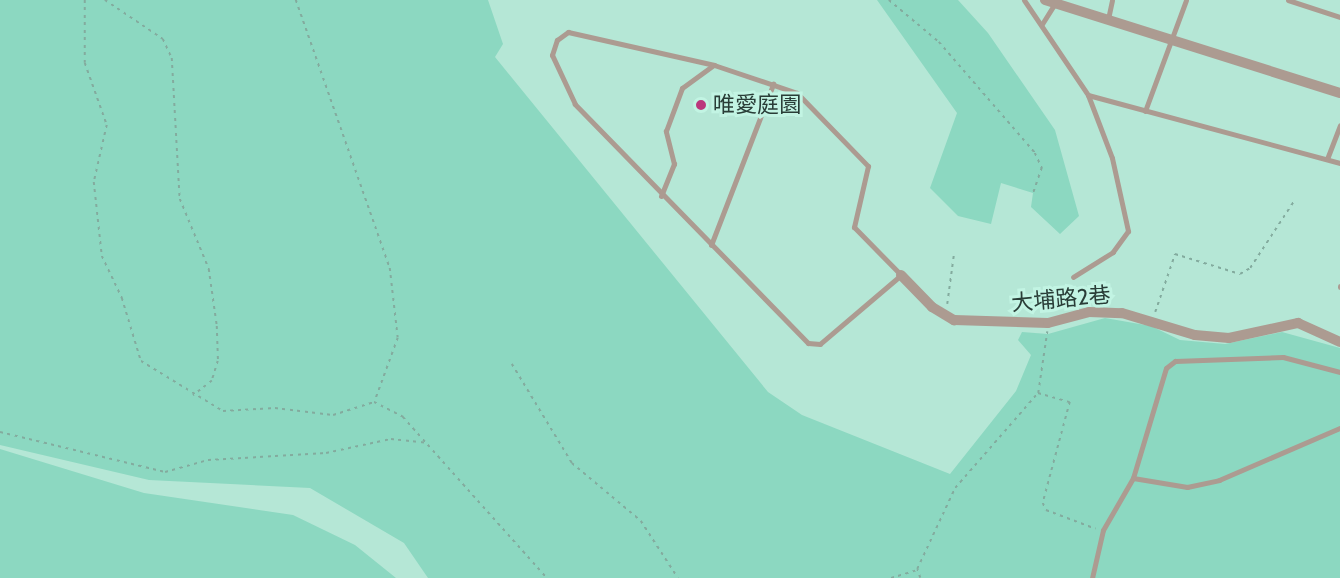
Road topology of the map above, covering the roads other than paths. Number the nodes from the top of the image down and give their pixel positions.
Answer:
1 (1024, 0) edge
2 (1112, 0) edge
3 (1185, 0) edge
4 (1288, 0) edge
5 (1050, 3) edge
6 (1340, 17) edge
7 (1107, 20) junction
8 (1042, 24) junction
9 (1171, 39) junction
10 (714, 65) junction
11 (773, 84) junction
12 (1340, 93) edge
13 (1088, 95) junction
14 (1145, 111) junction
15 (1340, 125) edge
16 (1327, 159) junction
17 (1340, 163) edge
18 (662, 196) junction
19 (711, 245) junction
20 (901, 275) junction
21 (1073, 277) dead end
22 (1340, 342) edge
23 (1340, 372) edge
24 (1340, 428) edge
25 (1134, 478) junction
26 (1092, 578) edge

1 - 8 lane
2 - 7 lane
3 - 9 lane
4 - 6 lane
5 - 7 street
5 - 8 lane
7 - 9 street
8 - 13 lane
9 - 12 street
9 - 14 lane
10 - 11 lane
10 - 18 lane
10 - 18 lane
11 - 19 lane
11 - 20 lane
13 - 14 lane
13 - 21 lane
14 - 16 lane
15 - 16 lane
16 - 17 lane
18 - 19 lane
19 - 20 lane
20 - 22 street, 大埔路2巷
23 - 25 lane
24 - 25 lane
25 - 26 lane

